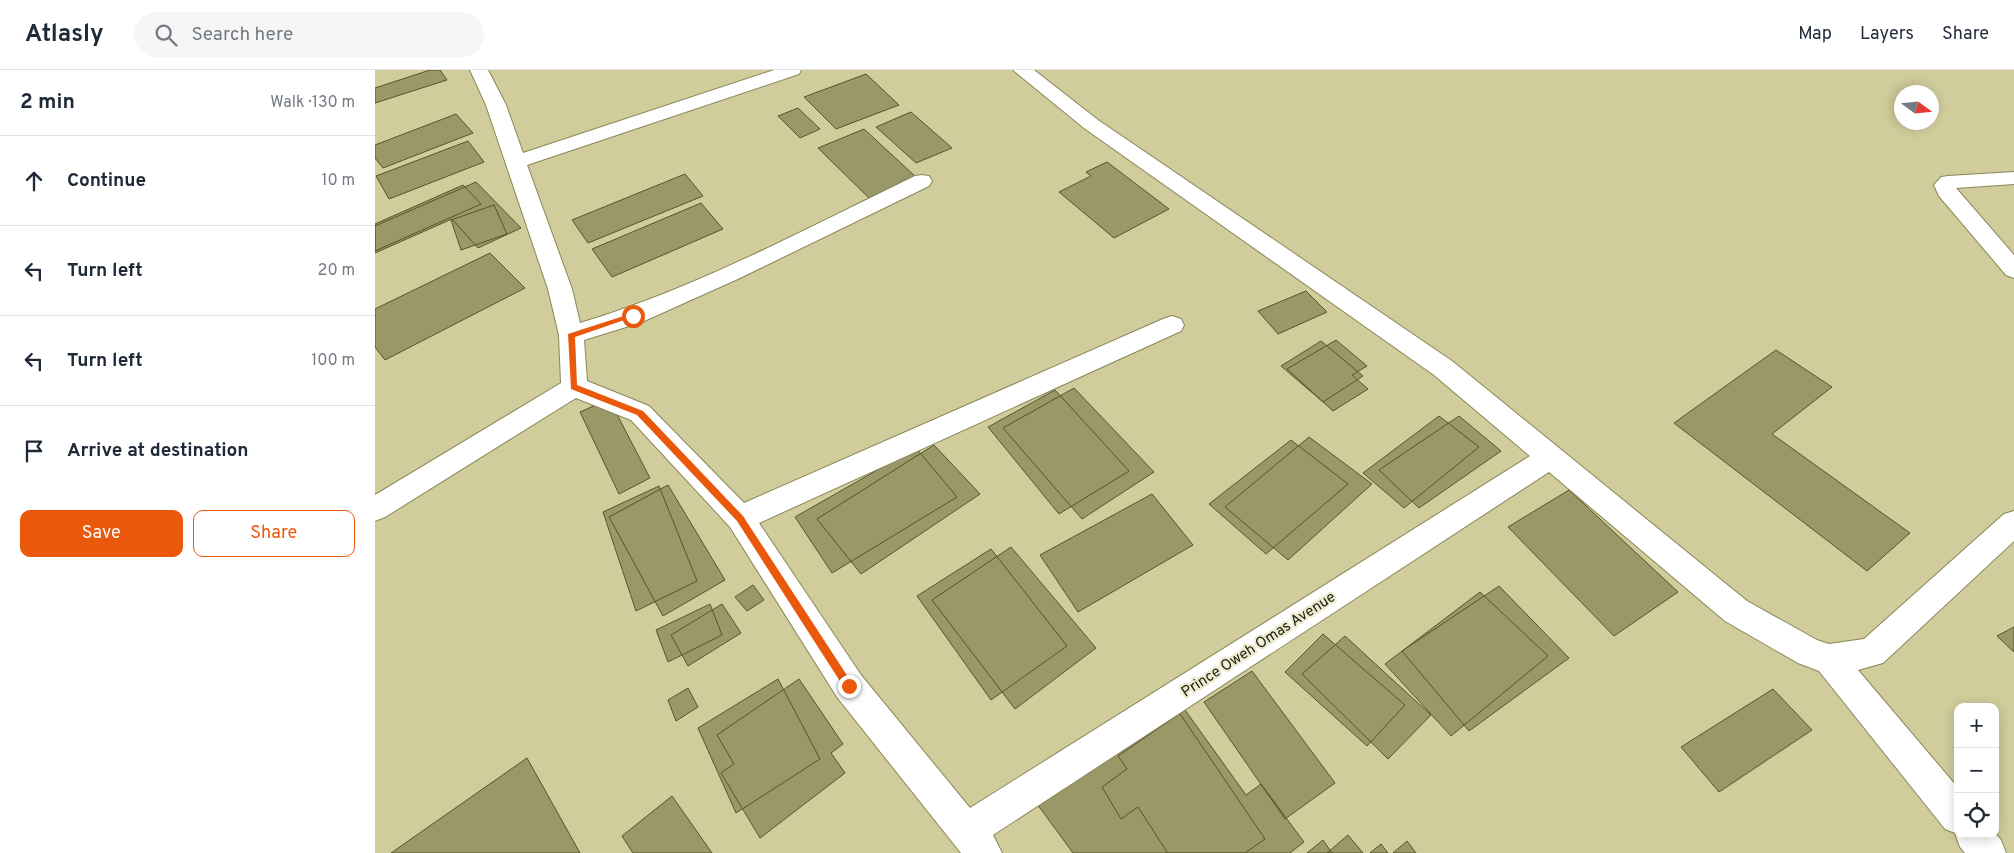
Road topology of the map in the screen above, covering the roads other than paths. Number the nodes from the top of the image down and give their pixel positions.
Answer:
1 (479, 70) edge
2 (792, 70) edge
3 (1021, 70) edge
4 (516, 162) junction
5 (2014, 178) edge
6 (922, 181) dead end
7 (2014, 270) edge
8 (1172, 324) dead end
9 (571, 335) junction
10 (573, 387) junction
11 (1550, 457) junction
12 (375, 510) edge
13 (740, 518) junction
14 (2014, 523) edge
15 (1829, 659) junction
16 (1954, 811) edge
17 (1976, 838) edge
18 (975, 842) edge
19 (1988, 853) edge

1 - 4 street
2 - 4 street
3 - 11 street
4 - 9 street
5 - 7 street
6 - 9 street
8 - 13 street
9 - 10 street
10 - 12 street
10 - 13 street
11 - 15 street
11 - 18 street, Prince Oweh Omas Avenue
13 - 18 street
14 - 15 street
15 - 16 street
17 - 19 street

